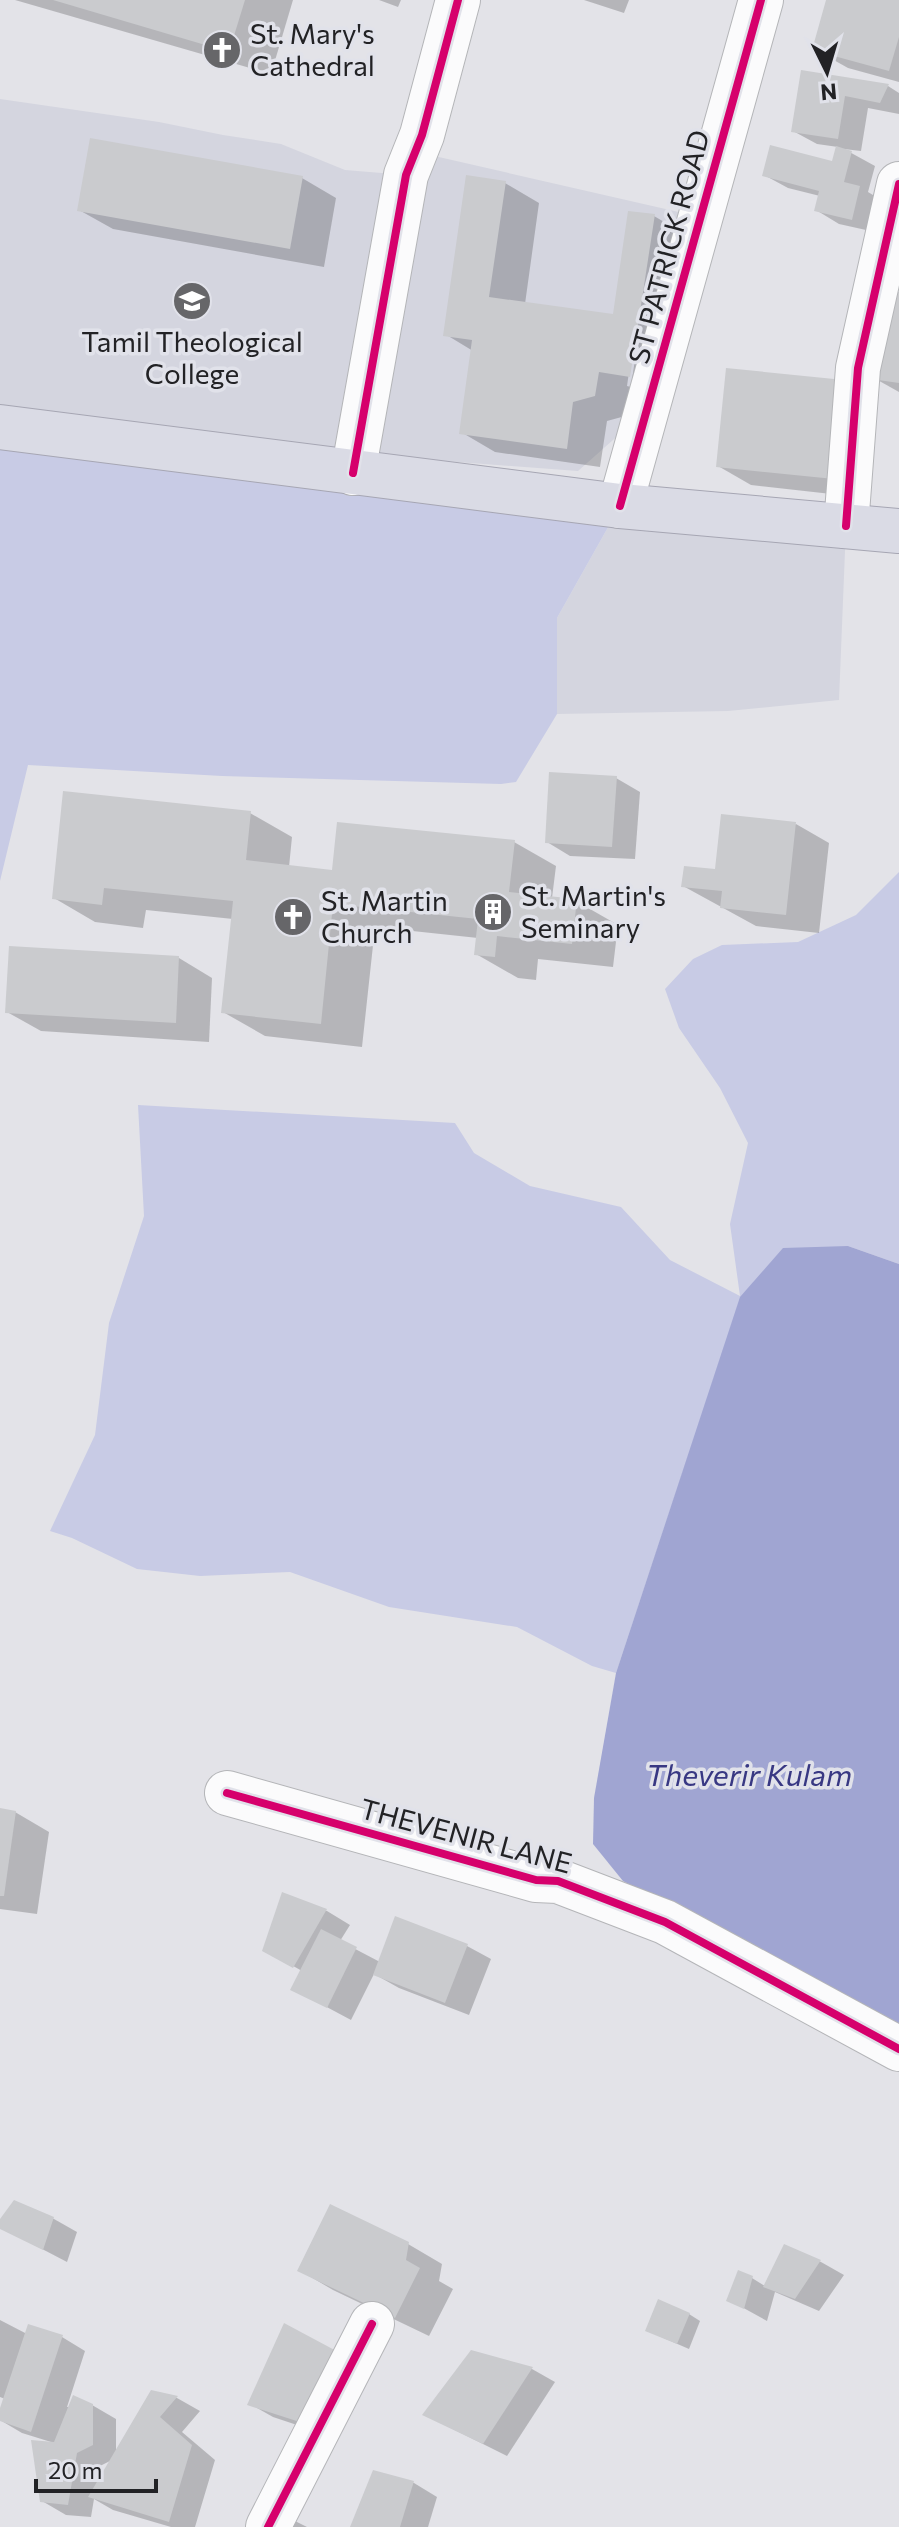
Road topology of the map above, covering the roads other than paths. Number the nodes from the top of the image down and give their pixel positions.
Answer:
1 (458, 0) edge
2 (761, 0) edge
3 (899, 184) edge
4 (0, 427) edge
5 (353, 473) junction
6 (620, 506) junction
7 (846, 526) junction
8 (899, 531) edge
9 (227, 1793) dead end
10 (899, 2049) edge
11 (372, 2324) dead end
12 (268, 2527) edge

1 - 5 street
2 - 6 street, ST PATRICK ROAD
3 - 7 street
4 - 5 highway
5 - 6 highway
6 - 7 highway
7 - 8 highway
9 - 10 street, THEVENIR LANE
11 - 12 street

